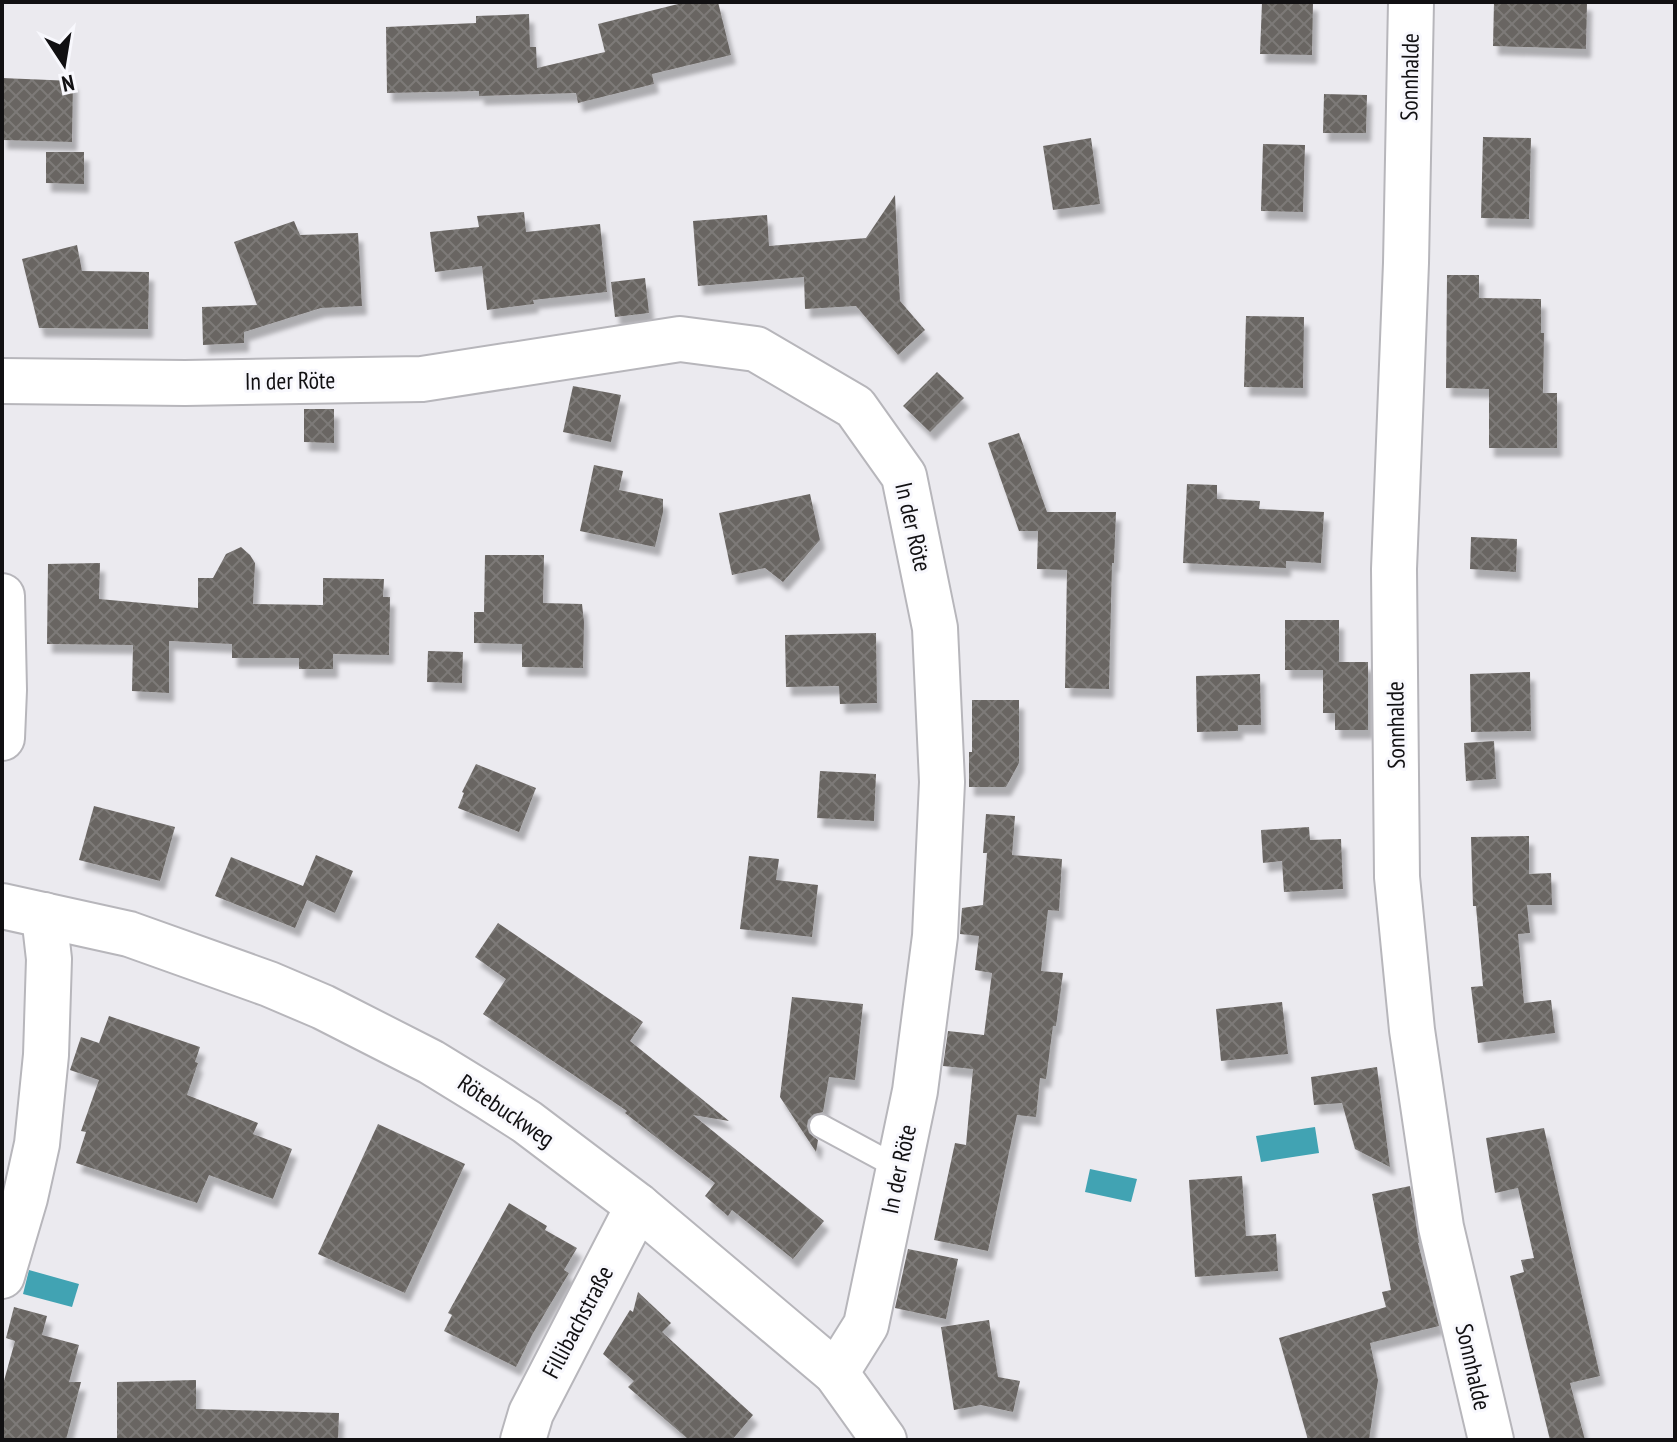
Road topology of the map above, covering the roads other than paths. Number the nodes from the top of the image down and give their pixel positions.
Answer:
1 (1411, 2) edge
2 (2, 381) edge
3 (2, 596) edge
4 (2, 738) edge
5 (2, 906) edge
6 (44, 915) junction
7 (821, 1126) dead end
8 (899, 1168) junction
9 (638, 1206) junction
10 (2, 1276) edge
11 (836, 1373) junction
12 (523, 1440) edge
13 (884, 1440) edge
14 (1491, 1440) edge

1 - 14 street, Sonnhalde
2 - 8 street, In der Röte
3 - 4 street
5 - 6 street, Rötebuckweg
6 - 9 street, Rötebuckweg
6 - 10 street
7 - 8 lane
8 - 11 street, In der Röte
9 - 11 street, Rötebuckweg
9 - 12 street, Fillibachstraße
11 - 13 street, Rötebuckweg

